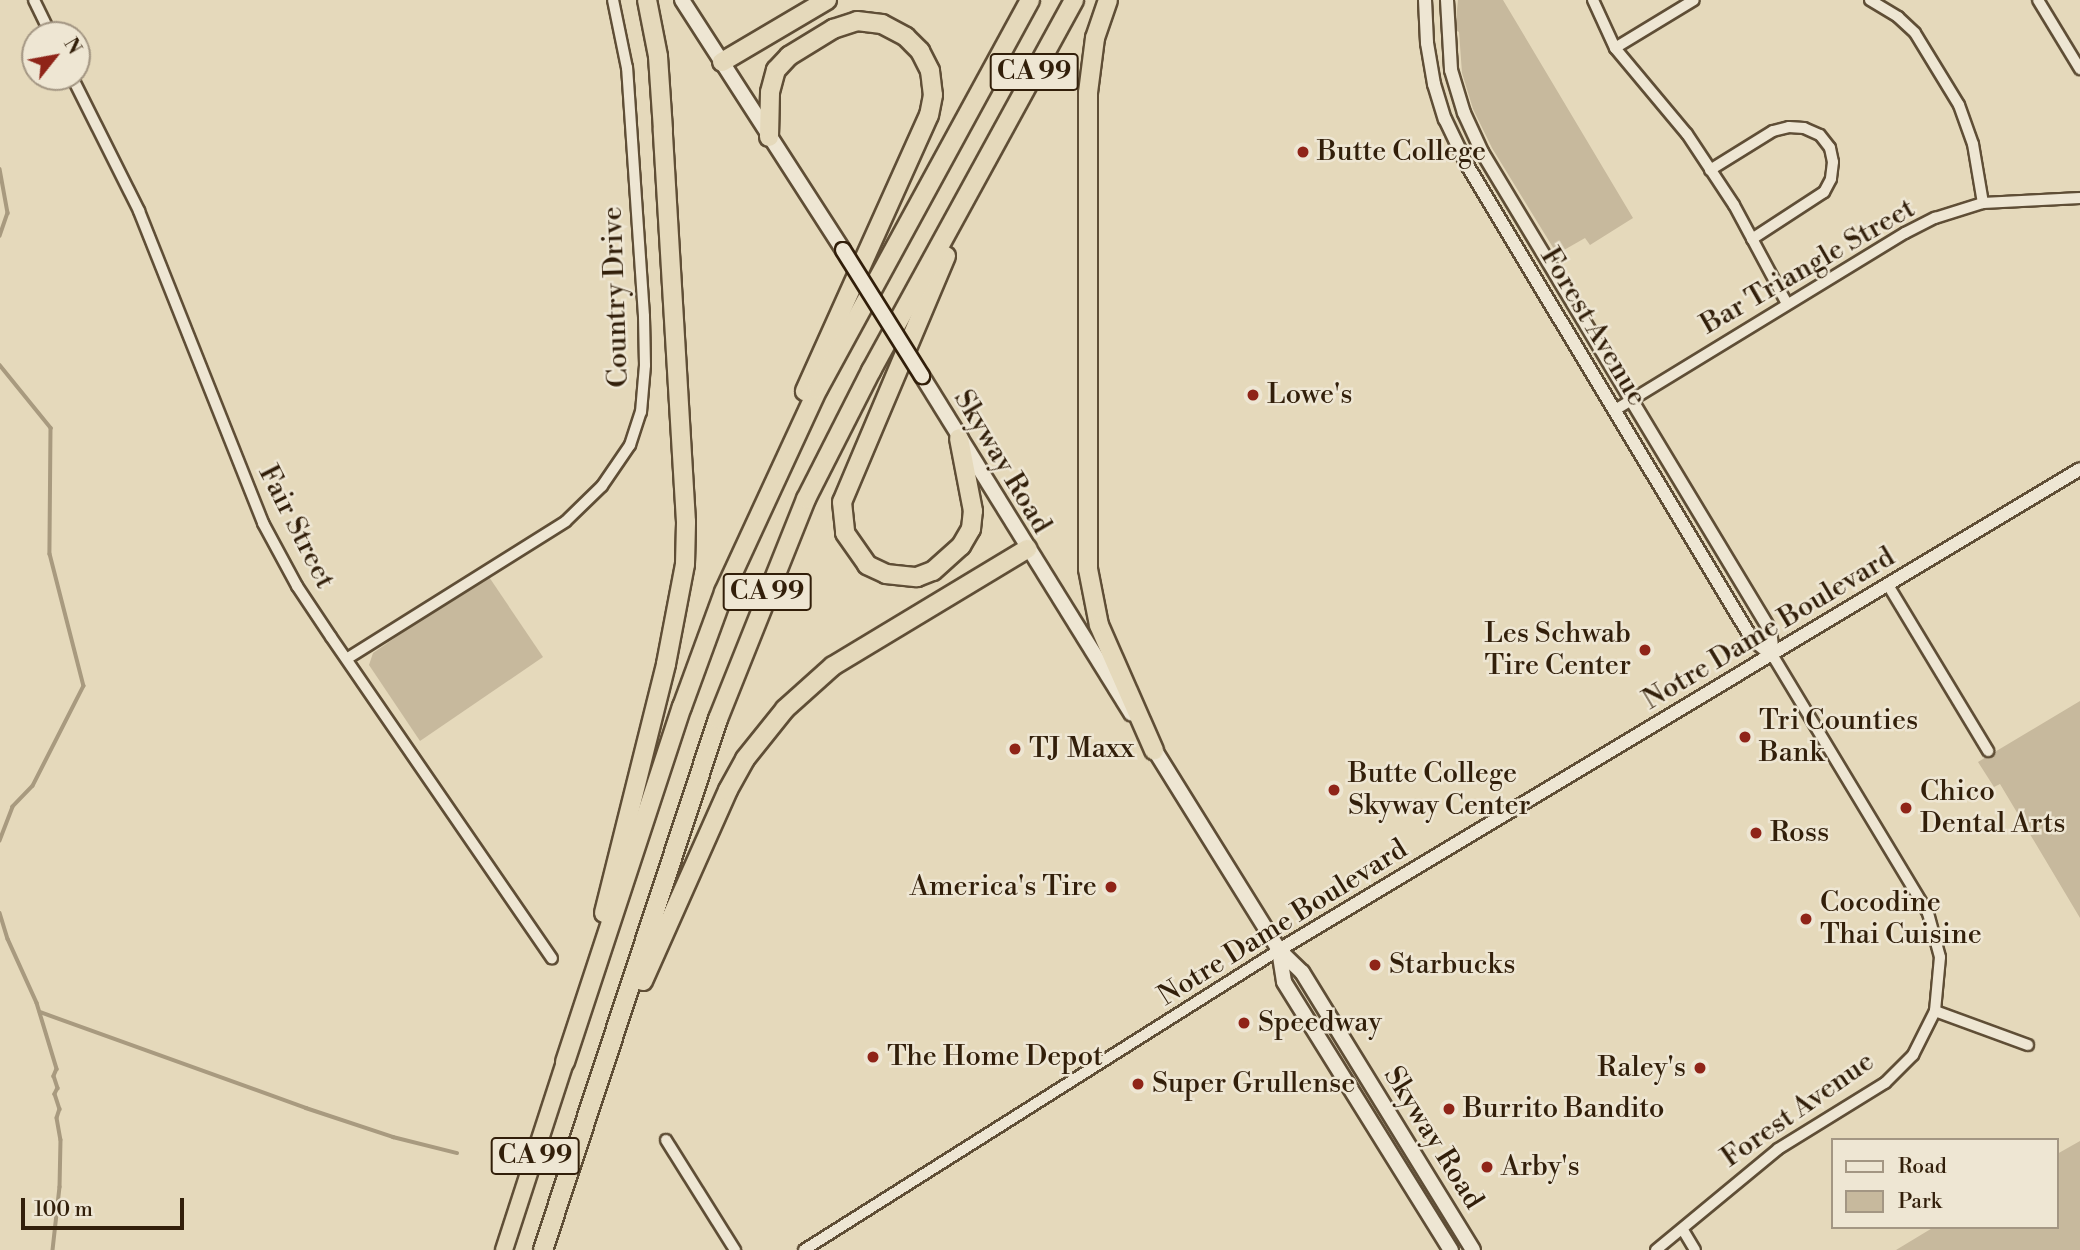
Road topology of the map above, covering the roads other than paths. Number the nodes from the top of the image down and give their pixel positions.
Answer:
1 (34, 0) edge
2 (613, 0) edge
3 (647, 0) edge
4 (682, 0) edge
5 (827, 0) edge
6 (1030, 0) edge
7 (1074, 0) edge
8 (1108, 0) edge
9 (1425, 0) edge
10 (1447, 0) edge
11 (1593, 0) edge
12 (1694, 0) edge
13 (1870, 0) edge
14 (2038, 0) edge
15 (44, 21) edge
16 (1615, 48) junction
17 (722, 62) junction
18 (2080, 69) edge
19 (79, 91) edge
20 (769, 137) junction
21 (995, 145) junction
22 (1710, 170) junction
23 (2080, 198) edge
24 (1983, 204) junction
25 (1752, 239) junction
26 (1787, 304) junction
27 (1631, 400) junction
28 (1615, 410) junction
29 (959, 438) junction
30 (2080, 469) edge
31 (774, 480) junction
32 (1027, 549) junction
33 (1888, 585) junction
34 (1773, 656) junction
35 (348, 658) junction
36 (1154, 750) junction
37 (1987, 751) dead end
38 (1279, 950) junction
39 (552, 958) dead end
40 (1935, 1011) junction
41 (580, 1016) junction
42 (2028, 1045) dead end
43 (565, 1062) joint
44 (604, 1067) junction
45 (666, 1140) dead end
46 (1683, 1230) junction
47 (818, 1241) junction
48 (504, 1250) edge
49 (543, 1250) edge
50 (735, 1250) edge
51 (804, 1250) edge
52 (810, 1250) edge
53 (1451, 1250) edge
54 (1473, 1250) edge
55 (1656, 1250) edge
56 (1695, 1250) edge

1 - 15 street
2 - 35 street, Country Drive
3 - 41 highway
4 - 17 main road, Skyway Road
5 - 17 highway
6 - 31 highway, CA 99
7 - 21 highway, CA 99
8 - 36 highway
9 - 28 street, Forest Avenue
10 - 27 street, Forest Avenue
11 - 16 street
12 - 16 street
13 - 24 street
14 - 18 street
16 - 22 street
17 - 20 main road, Skyway Road
19 - 35 street, Fair Street
20 - 29 main road, Skyway Road, bridge
20 - 31 highway
21 - 29 highway
21 - 44 highway, CA 99
22 - 25 street
22 - 25 street
23 - 24 street, Bar Triangle Street
24 - 26 street, Bar Triangle Street
25 - 26 street
26 - 27 street, Bar Triangle Street
27 - 28 street, Bar Triangle Street
27 - 34 street, Forest Avenue
28 - 34 street, Forest Avenue
29 - 32 main road, Skyway Road
30 - 33 street, Notre Dame Boulevard
31 - 41 highway, CA 99
32 - 36 main road, Skyway Road
32 - 44 highway
33 - 34 street, Notre Dame Boulevard
33 - 37 street
34 - 38 street, Notre Dame Boulevard
34 - 40 street, Forest Avenue
35 - 39 street, Fair Street
36 - 38 main road, Skyway Road
38 - 47 street, Notre Dame Boulevard
38 - 53 main road, Skyway Road
38 - 54 main road, Skyway Road
40 - 42 street
40 - 46 street, Forest Avenue
41 - 43 highway, CA 99
43 - 48 highway, CA 99
44 - 49 highway, CA 99
45 - 50 street
46 - 55 street, Forest Avenue
46 - 56 street
47 - 51 street, Notre Dame Boulevard
47 - 52 street

